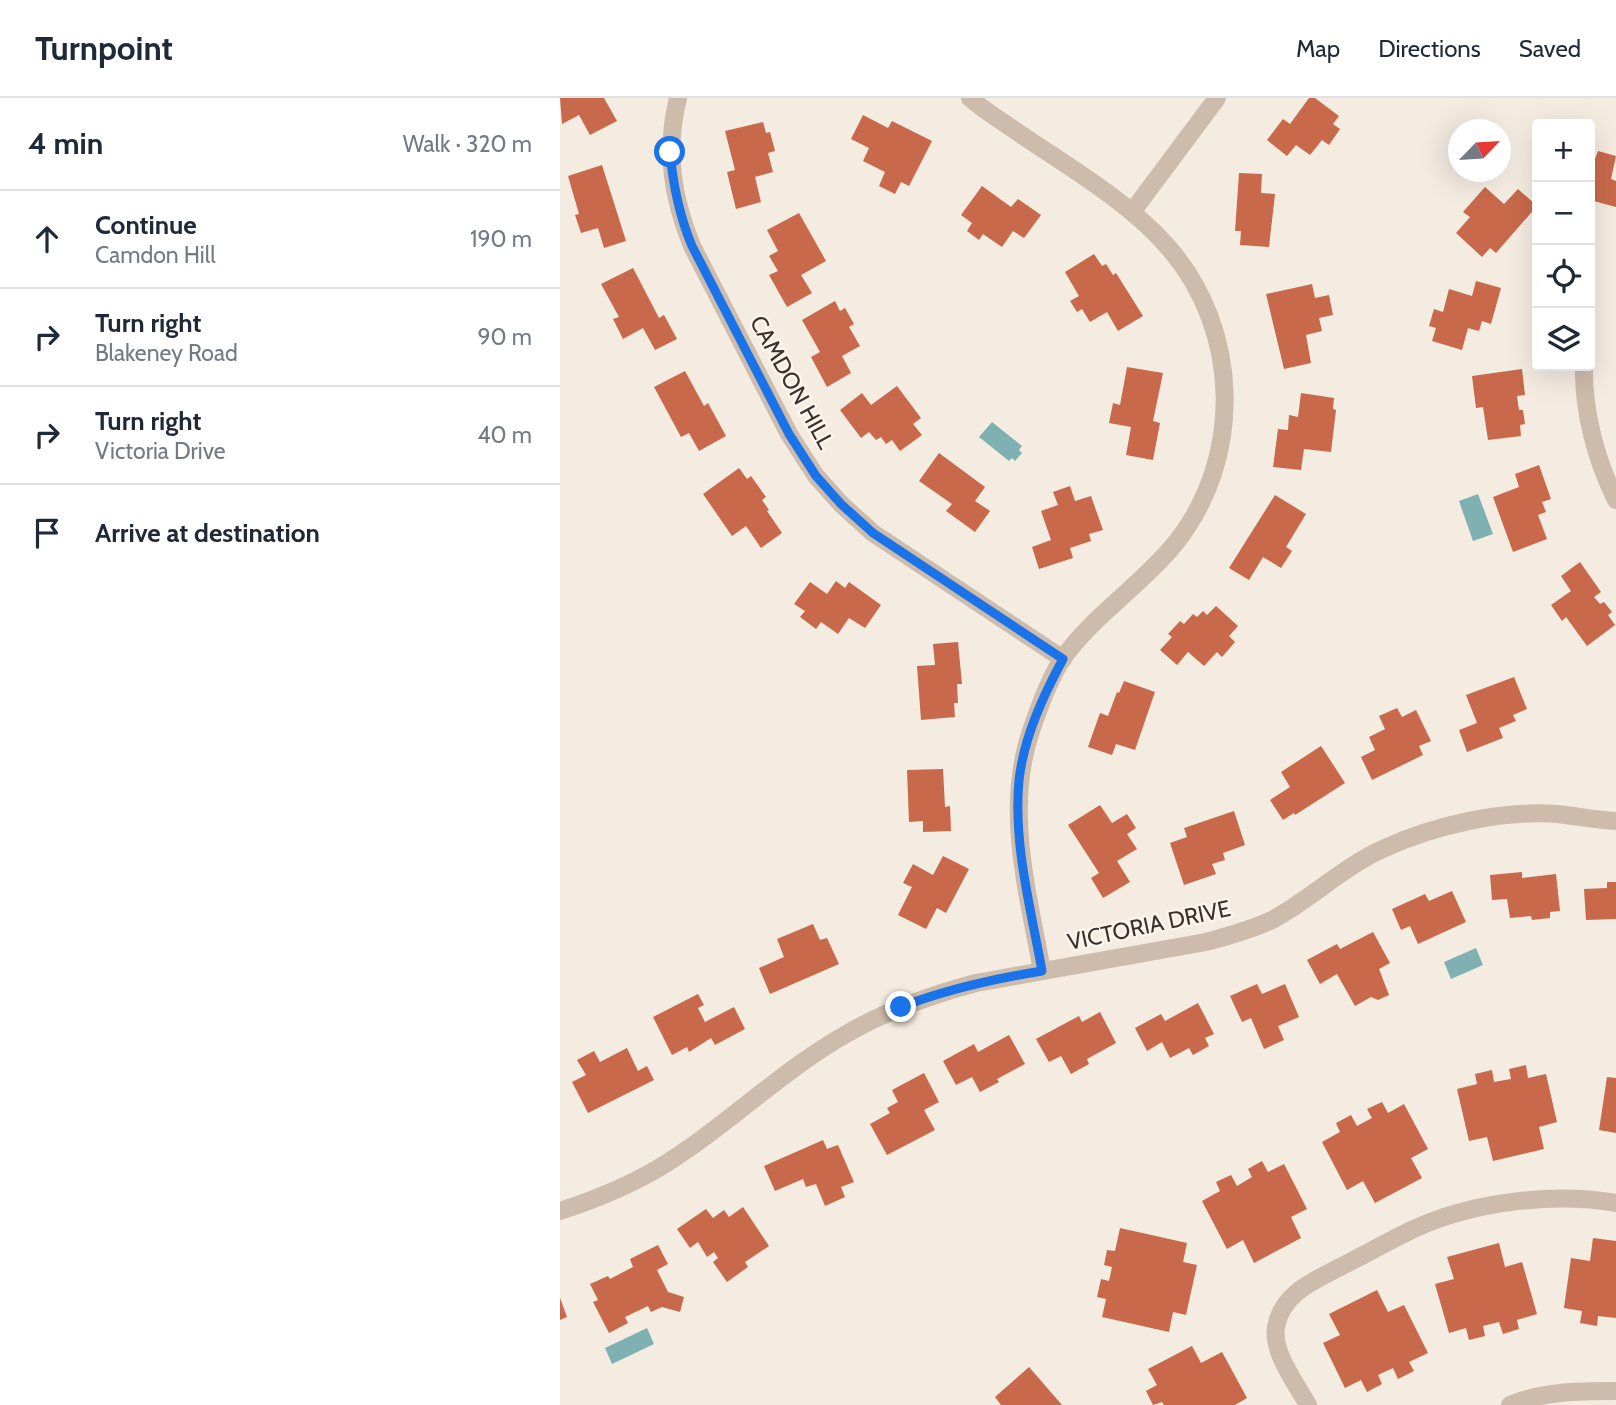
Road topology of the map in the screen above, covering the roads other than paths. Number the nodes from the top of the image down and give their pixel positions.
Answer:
1 (678, 98) edge
2 (970, 98) edge
3 (1216, 98) edge
4 (1132, 212) junction
5 (1584, 371) edge
6 (1616, 500) edge
7 (1063, 659) junction
8 (1616, 821) edge
9 (1042, 971) junction
10 (1616, 1203) edge
11 (560, 1211) edge
12 (1616, 1391) edge
13 (1308, 1405) edge
14 (1510, 1405) edge

1 - 7 street, CAMDON HILL
2 - 4 street
3 - 4 street
4 - 7 street
5 - 6 street
7 - 9 street
8 - 9 street, VICTORIA DRIVE
9 - 11 street, VICTORIA DRIVE
10 - 13 street
12 - 14 street

